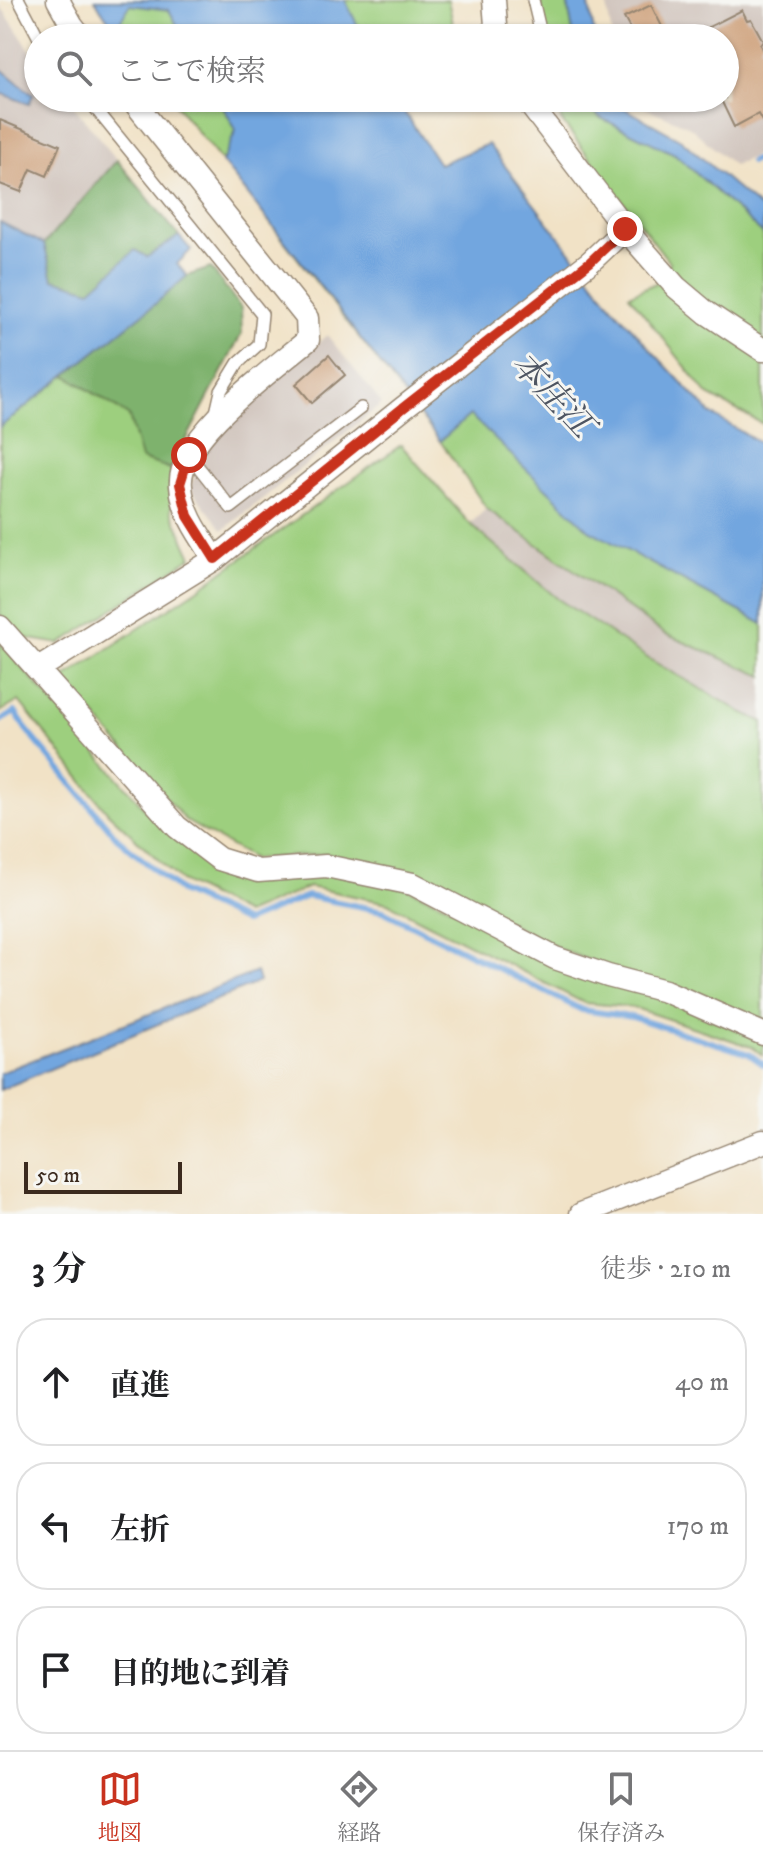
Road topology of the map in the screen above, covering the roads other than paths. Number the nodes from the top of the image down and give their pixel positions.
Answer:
1 (19, 0) edge
2 (58, 0) edge
3 (494, 0) edge
4 (533, 0) edge
5 (32, 24) edge
6 (71, 24) edge
7 (496, 24) edge
8 (539, 24) edge
9 (98, 112) edge
10 (142, 112) edge
11 (536, 112) edge
12 (625, 229) junction
13 (763, 350) edge
14 (361, 408) dead end
15 (214, 422) junction
16 (189, 455) junction
17 (215, 559) junction
18 (0, 627) edge
19 (38, 669) junction
20 (763, 1034) edge
21 (763, 1142) edge
22 (581, 1214) edge

1 - 5 lane
2 - 6 street
3 - 7 street
4 - 8 lane
9 - 15 lane
10 - 15 street
11 - 12 street
12 - 13 street
12 - 17 street
14 - 16 lane
15 - 16 street
16 - 17 street
17 - 19 street
18 - 19 street
19 - 20 street
21 - 22 street

